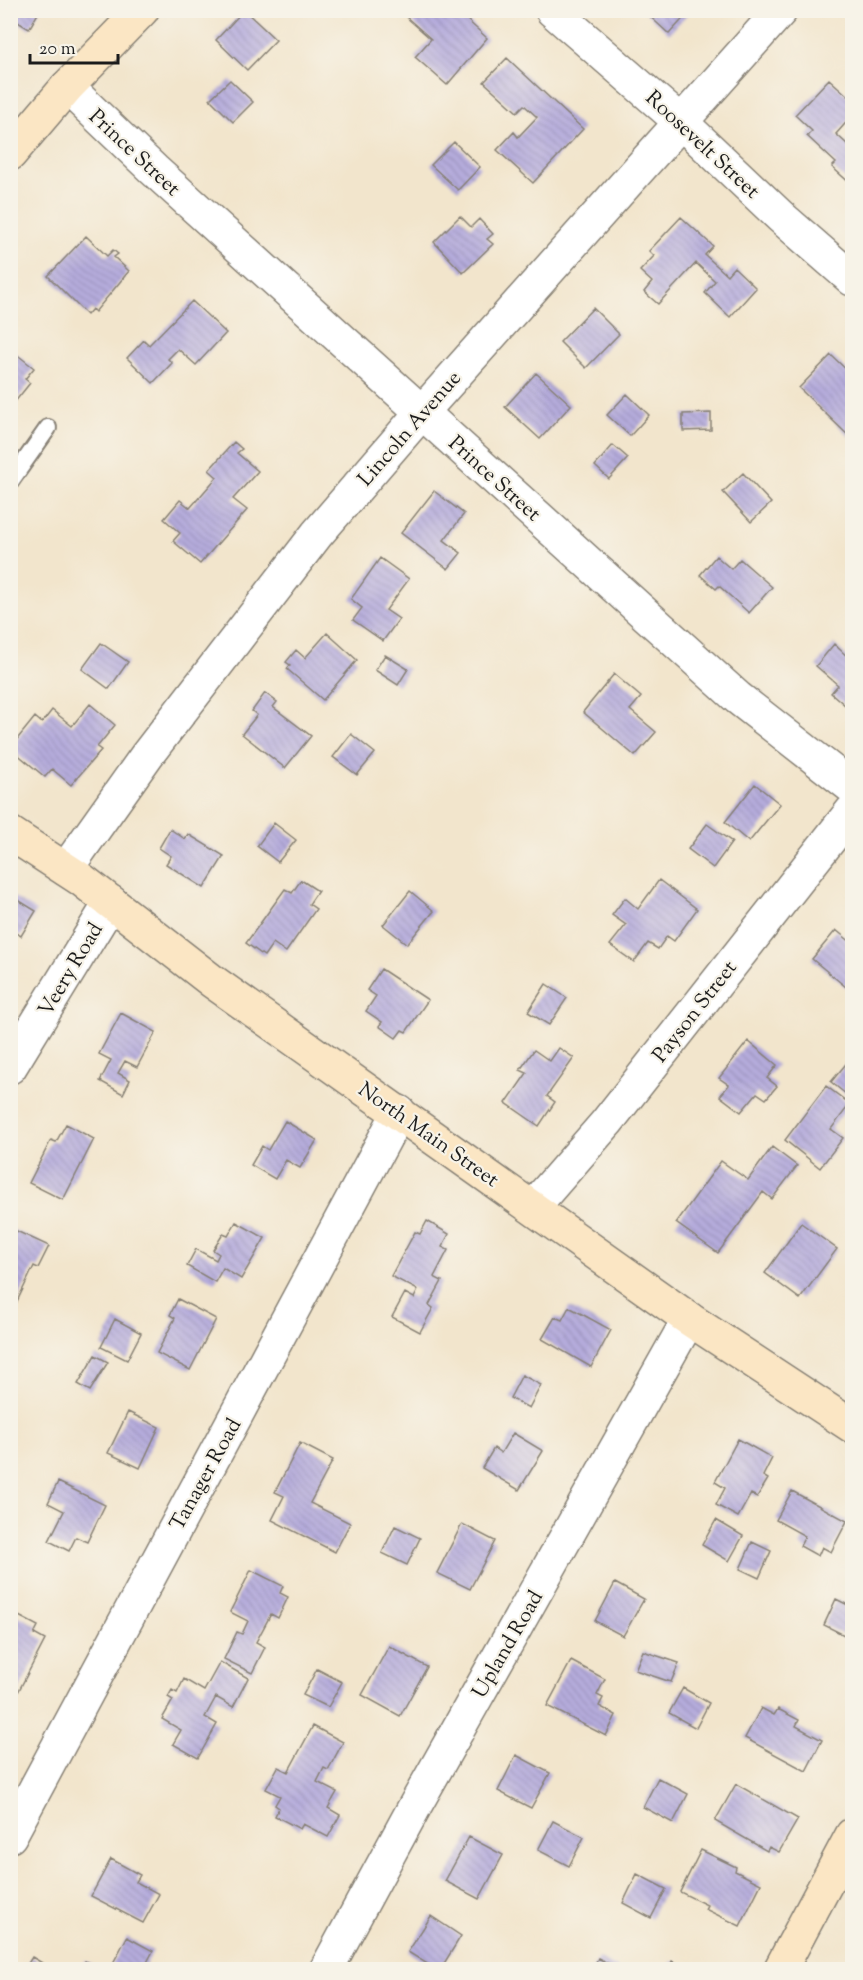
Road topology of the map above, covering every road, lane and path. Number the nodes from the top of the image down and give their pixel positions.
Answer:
1 (142, 10) edge
2 (552, 10) edge
3 (781, 10) edge
4 (67, 87) junction
5 (682, 123) junction
6 (10, 154) edge
7 (852, 279) edge
8 (422, 412) junction
9 (48, 428) dead end
10 (10, 482) edge
11 (852, 787) edge
12 (852, 811) edge
13 (10, 833) edge
14 (66, 869) junction
15 (111, 902) junction
16 (10, 1067) edge
17 (399, 1112) junction
18 (533, 1207) junction
19 (689, 1319) junction
20 (852, 1426) edge
21 (852, 1835) edge
22 (10, 1836) edge
23 (326, 1970) edge
24 (780, 1970) edge

1 - 4 main road
2 - 5 street, Roosevelt Street
3 - 5 street, Lincoln Avenue
4 - 6 main road
4 - 8 street, Prince Street
5 - 7 street, Roosevelt Street
5 - 8 street, Lincoln Avenue
8 - 11 street, Prince Street
8 - 14 street, Lincoln Avenue
9 - 10 lane
12 - 18 street, Payson Street
13 - 14 main road, North Main Street
14 - 15 main road, North Main Street
15 - 16 street, Veery Road
15 - 17 main road, North Main Street
17 - 18 main road, North Main Street
17 - 22 street, Tanager Road
18 - 19 main road, North Main Street
19 - 20 main road, North Main Street
19 - 23 street, Upland Road
21 - 24 main road

